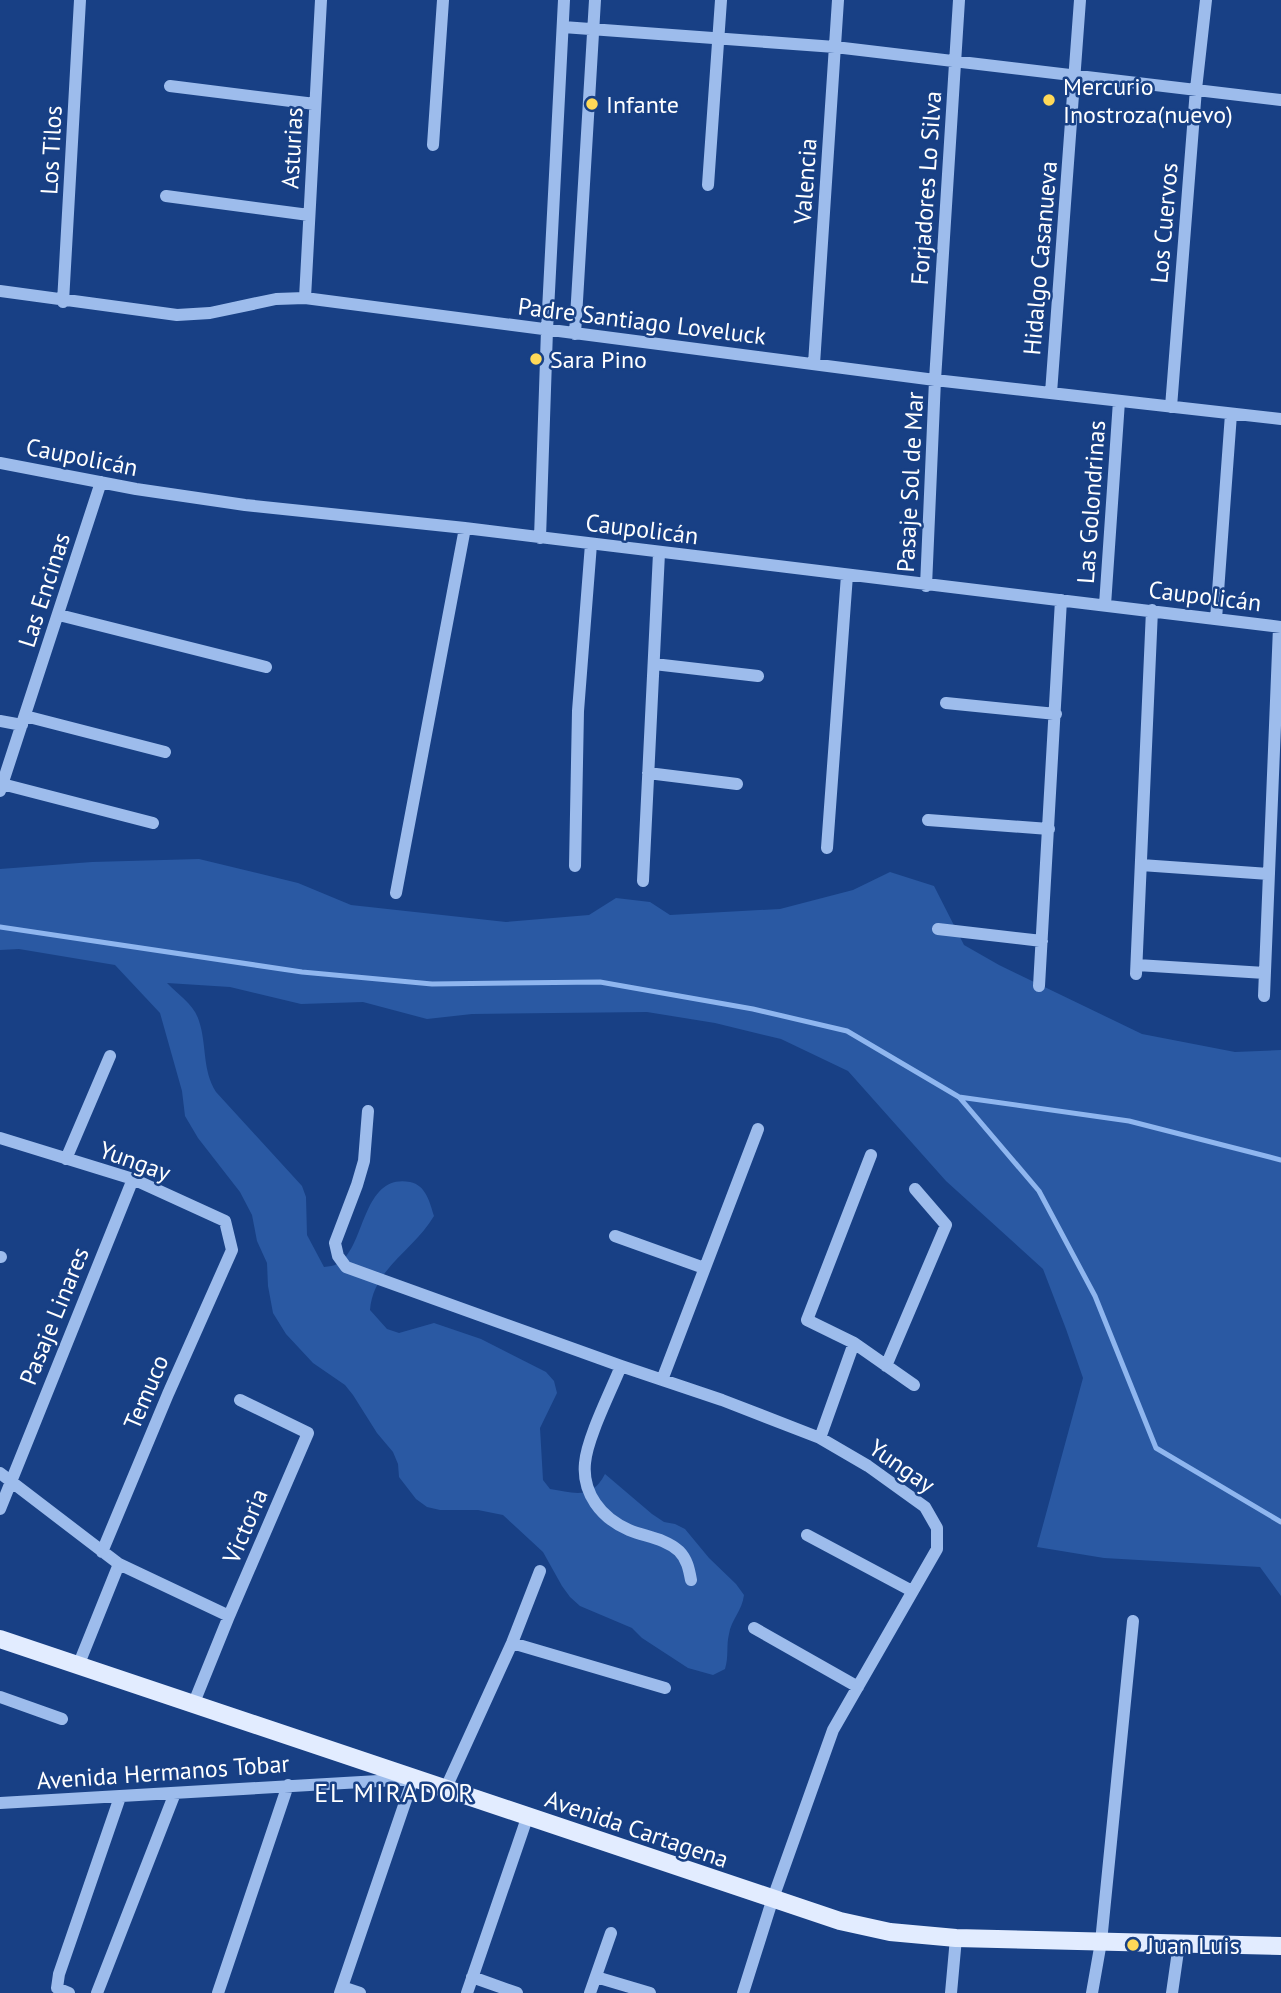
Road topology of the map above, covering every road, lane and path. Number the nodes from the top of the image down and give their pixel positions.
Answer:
1 (80, 0) edge
2 (321, 0) edge
3 (443, 0) edge
4 (564, 0) edge
5 (595, 0) edge
6 (721, 0) edge
7 (838, 0) edge
8 (959, 0) edge
9 (1080, 0) edge
10 (1206, 0) edge
11 (563, 27) junction
12 (593, 27) junction
13 (718, 37) junction
14 (835, 47) junction
15 (955, 61) junction
16 (1076, 75) junction
17 (170, 86) dead end
18 (1196, 89) junction
19 (1281, 100) edge
20 (315, 104) junction
21 (433, 145) dead end
22 (708, 186) dead end
23 (166, 196) dead end
24 (309, 215) junction
25 (0, 291) edge
26 (305, 298) junction
27 (63, 302) junction
28 (547, 330) junction
29 (575, 334) junction
30 (814, 364) junction
31 (935, 380) junction
32 (1051, 393) junction
33 (1119, 401) junction
34 (1171, 407) junction
35 (1231, 414) junction
36 (1281, 419) edge
37 (0, 463) edge
38 (101, 482) junction
39 (465, 528) junction
40 (540, 538) junction
41 (591, 544) junction
42 (659, 553) junction
43 (846, 575) junction
44 (926, 586) junction
45 (1061, 600) junction
46 (1105, 605) junction
47 (1152, 610) junction
48 (59, 615) junction
49 (1216, 619) junction
50 (1280, 627) edge
51 (654, 664) junction
52 (266, 667) dead end
53 (758, 676) dead end
54 (946, 703) dead end
55 (1056, 714) junction
56 (0, 721) edge
57 (23, 721) junction
58 (166, 751) dead end
59 (649, 773) junction
60 (737, 784) dead end
61 (1, 787) edge
62 (928, 820) dead end
63 (153, 823) dead end
64 (1049, 829) junction
65 (827, 848) dead end
66 (1141, 865) junction
67 (575, 866) dead end
68 (1269, 874) junction
69 (643, 881) dead end
70 (396, 893) dead end
71 (938, 929) dead end
72 (1042, 941) junction
73 (1265, 973) junction
74 (1039, 986) dead end
75 (1264, 996) dead end
76 (110, 1056) dead end
77 (369, 1111) dead end
78 (758, 1129) dead end
79 (0, 1138) edge
80 (871, 1155) dead end
81 (66, 1159) junction
82 (133, 1179) junction
83 (915, 1189) dead end
84 (615, 1236) dead end
85 (232, 1250) joint
86 (704, 1268) junction
87 (854, 1343) junction
88 (621, 1366) junction
89 (886, 1366) junction
90 (662, 1380) junction
91 (914, 1385) dead end
92 (240, 1401) dead end
93 (820, 1438) junction
94 (5, 1476) edge
95 (0, 1509) edge
96 (807, 1535) dead end
97 (102, 1552) junction
98 (119, 1564) junction
99 (540, 1571) dead end
100 (691, 1580) dead end
101 (912, 1591) junction
102 (229, 1616) junction
103 (1133, 1621) dead end
104 (754, 1628) dead end
105 (0, 1639) edge
106 (512, 1643) junction
107 (78, 1666) junction
108 (858, 1687) junction
109 (665, 1688) dead end
110 (0, 1697) edge
111 (193, 1705) junction
112 (62, 1719) dead end
113 (413, 1779) junction
114 (288, 1785) junction
115 (445, 1790) junction
116 (175, 1793) junction
117 (120, 1797) junction
118 (1, 1806) edge
119 (527, 1818) junction
120 (772, 1900) junction
121 (611, 1933) dead end
122 (956, 1938) junction
123 (1101, 1942) junction
124 (1179, 1944) junction
125 (1281, 1946) edge
126 (472, 1977) junction
127 (596, 1977) junction
128 (341, 1990) edge
129 (69, 1993) edge
130 (97, 1993) edge
131 (218, 1993) edge
132 (360, 1993) edge
133 (467, 1993) edge
134 (517, 1993) edge
135 (590, 1993) edge
136 (650, 1993) edge
137 (743, 1993) edge
138 (951, 1993) edge
139 (1092, 1993) edge
140 (1172, 1993) edge

1 - 27 street, Los Tilos
2 - 20 street, Asturias
3 - 21 street
4 - 11 street
5 - 12 street
6 - 13 street
7 - 14 street, Valencia
8 - 15 street, Forjadores Lo Silva
9 - 16 street, Hidalgo Casanueva
10 - 18 street, Los Cuervos
11 - 12 street
11 - 28 street
12 - 13 street
12 - 29 street
13 - 14 street
13 - 22 street
14 - 15 street
14 - 30 street, Valencia
15 - 16 street
15 - 31 street, Forjadores Lo Silva
16 - 18 street
16 - 32 street, Hidalgo Casanueva
17 - 20 street
18 - 19 street
18 - 34 street, Los Cuervos
20 - 24 street, Asturias
23 - 24 street
24 - 26 street, Asturias
25 - 27 street, Padre Santiago Loveluck
26 - 27 street, Padre Santiago Loveluck
26 - 28 street, Padre Santiago Loveluck
28 - 29 street, Padre Santiago Loveluck
28 - 40 street
29 - 30 street, Padre Santiago Loveluck
30 - 31 street, Padre Santiago Loveluck
31 - 32 street, Padre Santiago Loveluck
31 - 44 street, Pasaje Sol de Mar
32 - 33 street, Padre Santiago Loveluck
33 - 34 street, Padre Santiago Loveluck
33 - 46 street, Las Golondrinas
34 - 35 street, Padre Santiago Loveluck
35 - 36 street, Padre Santiago Loveluck
35 - 49 street
37 - 38 street, Caupolicán
38 - 39 street, Caupolicán
38 - 48 street, Las Encinas
39 - 40 street, Caupolicán
39 - 70 street
40 - 41 street, Caupolicán
41 - 42 street, Caupolicán
41 - 67 street
42 - 43 street, Caupolicán
42 - 51 street
43 - 44 street, Caupolicán
43 - 65 street
44 - 45 street, Caupolicán
45 - 46 street, Caupolicán
45 - 55 street
46 - 47 street, Caupolicán
47 - 49 street, Caupolicán
47 - 66 street
48 - 52 street
48 - 57 street, Las Encinas
49 - 50 street, Caupolicán
50 - 68 street
51 - 53 street
51 - 59 street
54 - 55 street
55 - 64 street
56 - 57 street
57 - 58 street
57 - 61 street, Las Encinas
59 - 60 street
59 - 69 street
61 - 63 street
62 - 64 street
64 - 72 street
66 - 68 street
66 - 73 street
68 - 73 street
71 - 72 street
72 - 74 street
73 - 75 street
76 - 81 street
77 - 88 street, Yungay
78 - 86 street
79 - 81 street, Yungay
80 - 87 street
81 - 82 street, Yungay
82 - 85 street, Yungay
82 - 94 street, Pasaje Linares
83 - 89 street
84 - 86 street
85 - 97 street, Temuco
86 - 90 street
87 - 89 street
87 - 93 street
88 - 90 street, Yungay
88 - 100 street
89 - 91 street
90 - 93 street, Yungay
92 - 102 street, Victoria
93 - 101 street, Yungay
94 - 95 street, Pasaje Linares
94 - 97 street
96 - 101 street
97 - 98 street
98 - 102 street
98 - 107 street
99 - 106 street
101 - 108 street, Yungay
102 - 111 street, Victoria
103 - 123 street
104 - 108 street
105 - 107 main road, Avenida Cartagena
106 - 109 street
106 - 115 street
107 - 111 main road, Avenida Cartagena
108 - 120 street, Yungay
110 - 112 street
111 - 113 main road, Avenida Cartagena
113 - 114 street, Avenida Hermanos Tobar
113 - 115 main road, Avenida Cartagena
113 - 128 street
114 - 116 street, Avenida Hermanos Tobar
114 - 131 street
115 - 119 main road, Avenida Cartagena
116 - 117 street, Avenida Hermanos Tobar
116 - 130 street
117 - 118 street, Avenida Hermanos Tobar
117 - 129 street
119 - 120 main road, Avenida Cartagena
119 - 126 street
120 - 122 main road, Avenida Cartagena
120 - 137 street, Yungay
121 - 127 street
122 - 123 main road, Avenida Cartagena
122 - 138 street
123 - 124 main road, Avenida Cartagena
123 - 139 street
124 - 125 main road, Avenida Cartagena
124 - 140 street
126 - 133 street
126 - 134 street
127 - 135 street
127 - 136 street
128 - 132 street

